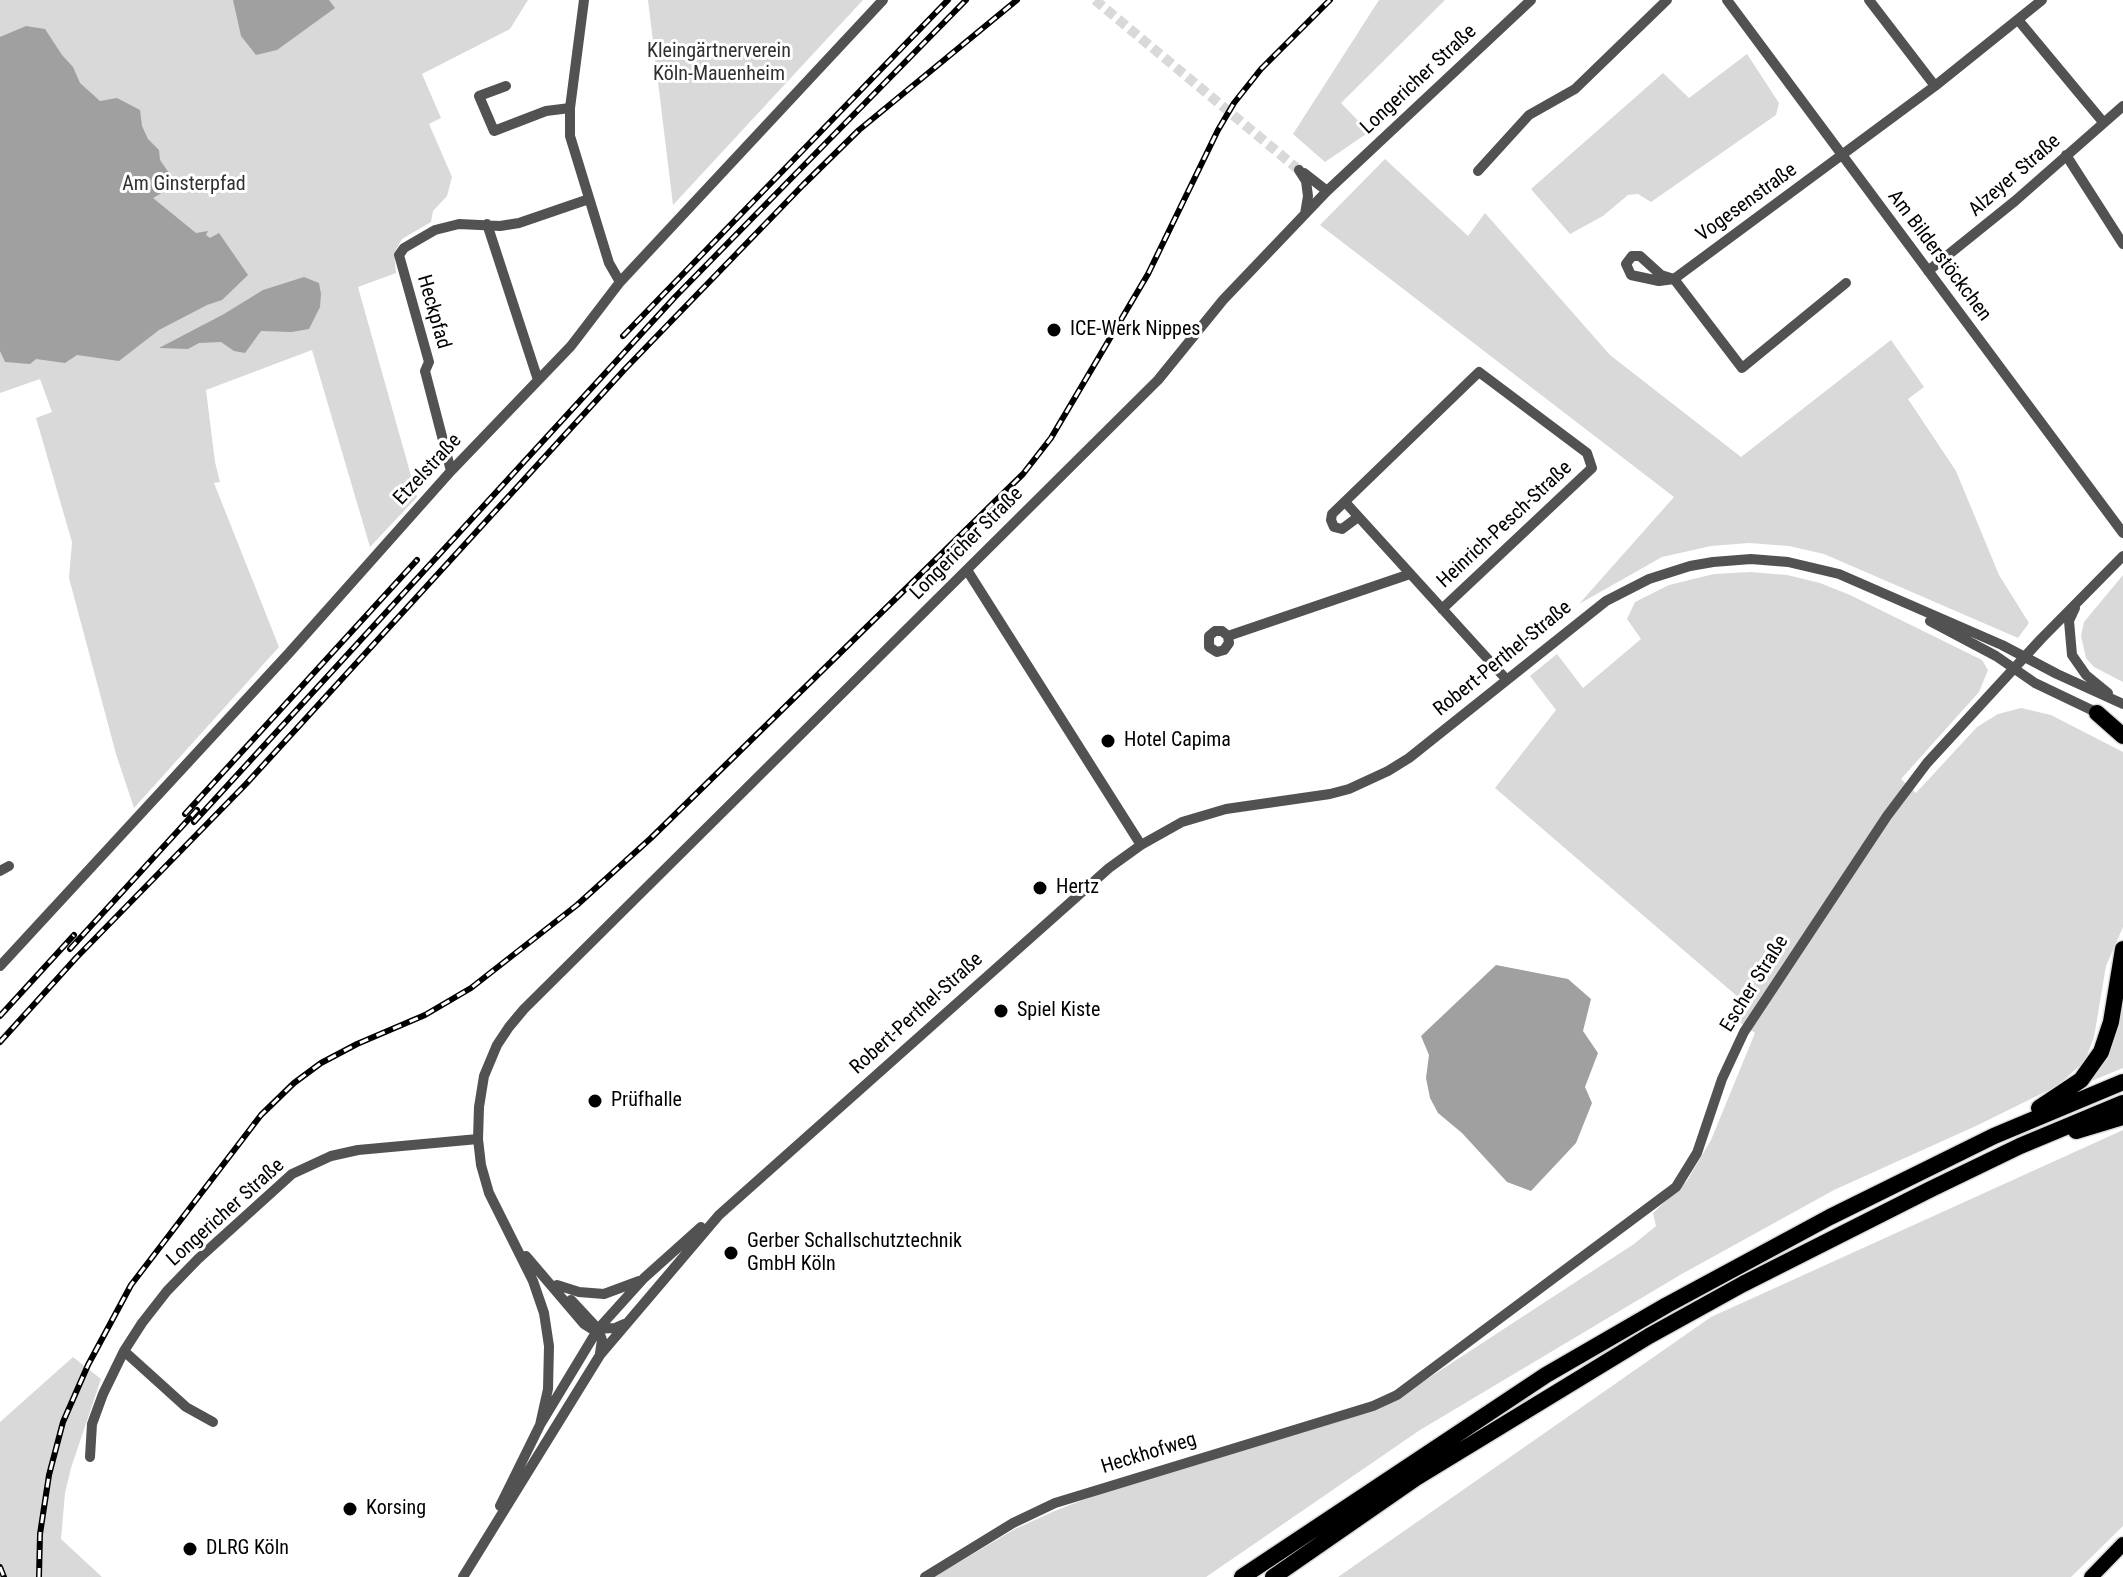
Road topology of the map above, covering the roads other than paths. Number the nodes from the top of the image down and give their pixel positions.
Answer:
1 (584, 0) edge
2 (883, 0) edge
3 (1531, 0) edge
4 (1667, 0) edge
5 (1727, 0) edge
6 (1869, 0) edge
7 (2042, 0) edge
8 (2019, 21) junction
9 (506, 86) dead end
10 (1935, 86) junction
11 (2123, 106) edge
12 (570, 108) junction
13 (2103, 122) junction
14 (2066, 155) junction
15 (1841, 156) junction
16 (1478, 171) dead end
17 (1327, 191) junction
18 (589, 199) junction
19 (1305, 214) junction
20 (487, 224) junction
21 (2121, 237) edge
22 (1928, 271) junction
23 (620, 282) junction
24 (1846, 283) dead end
25 (538, 380) junction
26 (451, 471) junction
27 (1346, 503) junction
28 (1358, 517) junction
29 (2123, 533) edge
30 (2123, 556) edge
31 (967, 570) junction
32 (1410, 574) junction
33 (1894, 599) junction
34 (2077, 602) junction
35 (1442, 609) junction
36 (1228, 636) dead end
37 (2024, 657) junction
38 (2014, 669) junction
39 (1506, 679) junction
40 (2122, 704) edge
41 (2097, 713) junction
42 (2123, 726) edge
43 (2123, 736) edge
44 (1141, 845) junction
45 (2123, 949) edge
46 (0, 966) edge
47 (2123, 1082) edge
48 (2123, 1103) edge
49 (2123, 1117) edge
50 (2054, 1132) junction
51 (1994, 1136) junction
52 (478, 1139) junction
53 (719, 1215) junction
54 (514, 1242) junction
55 (546, 1278) junction
56 (644, 1278) junction
57 (557, 1285) junction
58 (628, 1321) junction
59 (598, 1329) junction
60 (124, 1351) junction
61 (600, 1355) junction
62 (1397, 1395) joint
63 (213, 1422) dead end
64 (540, 1425) junction
65 (90, 1457) dead end
66 (2123, 1544) edge
67 (2123, 1556) edge
68 (466, 1573) edge
69 (925, 1577) edge
70 (1242, 1577) edge
71 (1273, 1577) edge
72 (2091, 1577) edge
73 (2101, 1577) edge

1 - 12 street
2 - 23 street, Etzelstraße
3 - 17 street, Longericher Straße
4 - 16 street
5 - 15 street, Am Bilderstöckchen
6 - 10 street
7 - 8 street, Vogesenstraße
8 - 10 street, Vogesenstraße
8 - 13 street
9 - 12 street
10 - 15 street, Vogesenstraße
11 - 13 street, Alzeyer Straße
12 - 18 street
13 - 14 street, Alzeyer Straße
14 - 21 street
14 - 22 street, Alzeyer Straße
15 - 22 street, Am Bilderstöckchen
15 - 24 street, Vogesenstraße
17 - 19 street, Longericher Straße
17 - 19 street
18 - 20 street, Heckpfad
18 - 23 street
19 - 31 street, Longericher Straße
20 - 25 street
20 - 26 street, Heckpfad
22 - 29 street, Am Bilderstöckchen
23 - 25 street, Etzelstraße
25 - 26 street, Etzelstraße
26 - 46 street, Etzelstraße
27 - 28 street
27 - 28 street
27 - 35 street, Heinrich-Pesch-Straße
28 - 32 street
30 - 34 street, Escher Straße
31 - 44 street
31 - 52 street, Longericher Straße
32 - 35 street
32 - 36 street
33 - 37 street, Robert-Perthel-Straße
33 - 38 street, Robert-Perthel-Straße
33 - 39 street, Robert-Perthel-Straße
34 - 37 street, Escher Straße
34 - 40 street
35 - 39 street
37 - 38 street, Escher Straße
37 - 40 street, Robert-Perthel-Straße
38 - 41 street, Robert-Perthel-Straße
38 - 62 street, Escher Straße
39 - 44 street, Robert-Perthel-Straße
41 - 42 street, Robert-Perthel-Straße
41 - 43 highway
44 - 53 street, Robert-Perthel-Straße
45 - 51 highway
47 - 51 highway
48 - 50 highway
49 - 50 highway
50 - 71 highway
51 - 70 highway
52 - 54 street, Longericher Straße
52 - 60 street, Longericher Straße
53 - 56 street, Robert-Perthel-Straße
53 - 58 street, Robert-Perthel-Straße
54 - 55 street, Longericher Straße
54 - 64 street, Longericher Straße
55 - 57 street, Longericher Straße
55 - 59 street, Longericher Straße
56 - 57 street, Longericher Straße
56 - 59 street, Robert-Perthel-Straße
57 - 59 street, Longericher Straße
58 - 59 street
58 - 61 street, Robert-Perthel-Straße
59 - 61 street
59 - 64 street, Robert-Perthel-Straße
60 - 63 street
60 - 65 street, Longericher Straße
61 - 68 street, Robert-Perthel-Straße
62 - 69 street, Heckhofweg
64 - 68 street, Robert-Perthel-Straße
66 - 72 main road
67 - 73 main road

